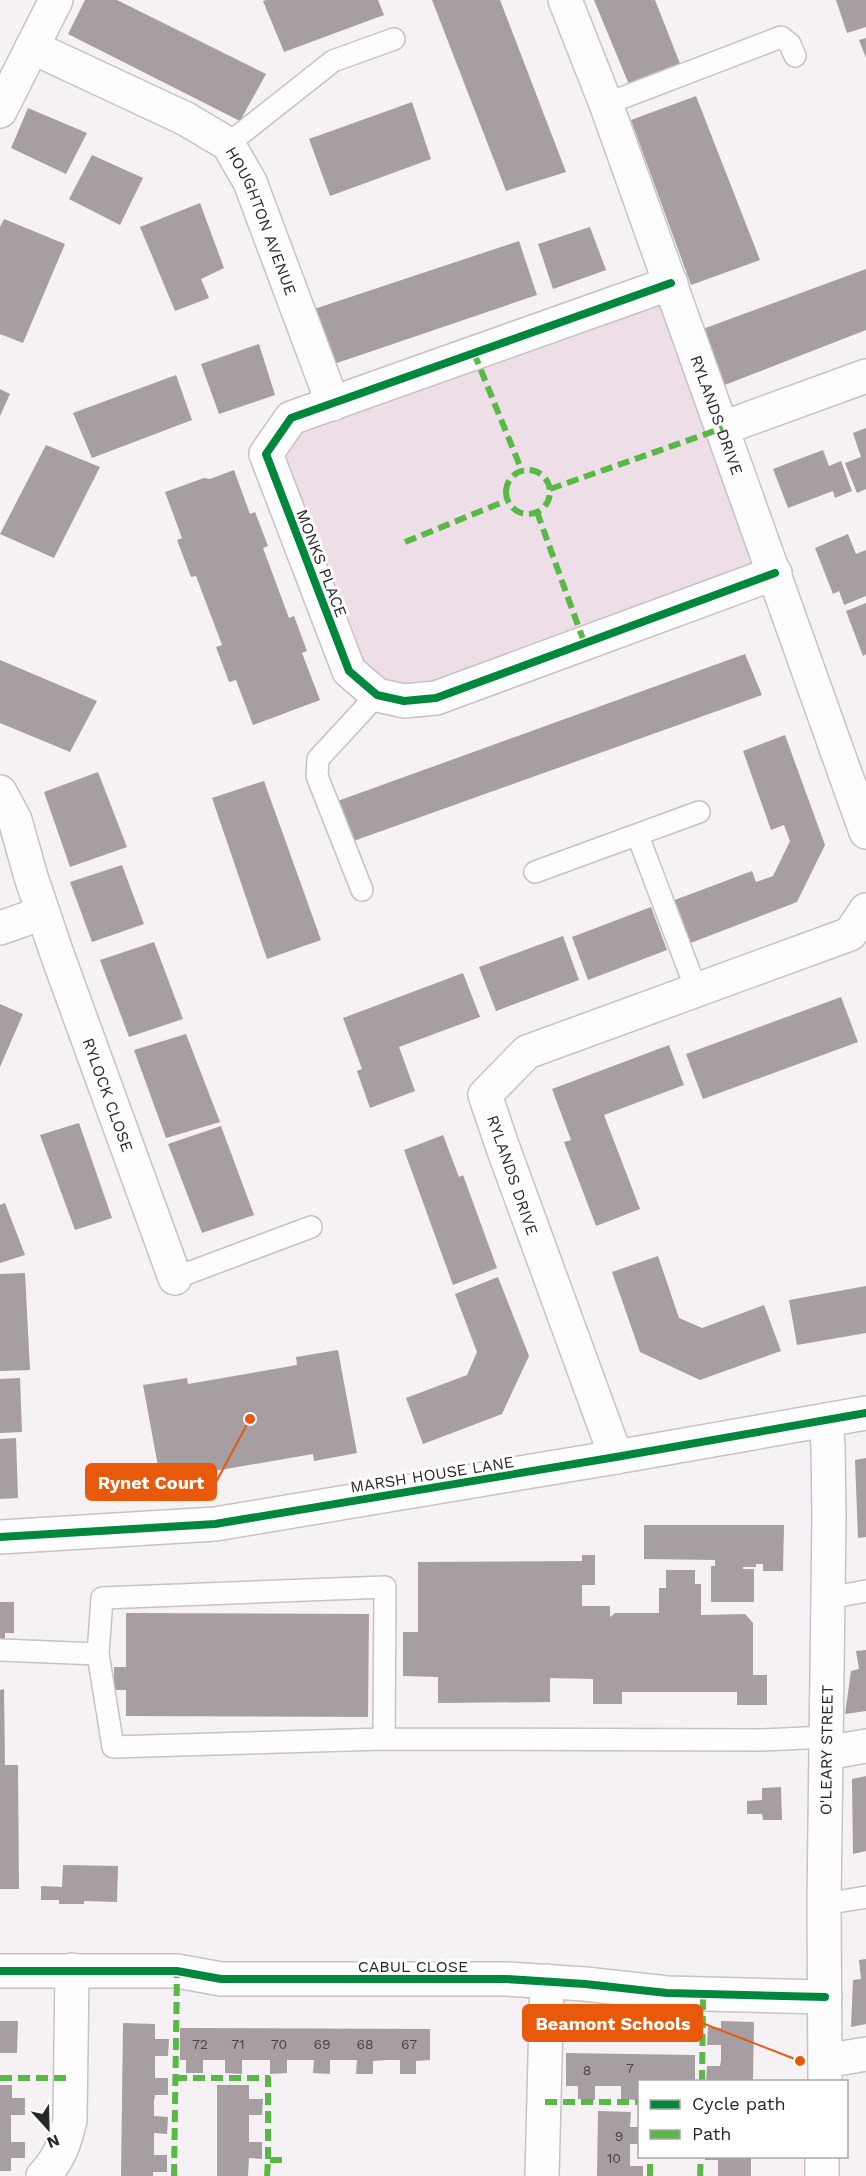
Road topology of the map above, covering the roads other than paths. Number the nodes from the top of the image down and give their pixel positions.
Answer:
1 (56, 0) edge
2 (565, 0) edge
3 (393, 39) dead end
4 (32, 47) junction
5 (795, 56) dead end
6 (606, 104) junction
7 (0, 111) edge
8 (228, 144) junction
9 (671, 283) junction
10 (866, 376) edge
11 (333, 404) junction
12 (723, 428) junction
13 (775, 573) junction
14 (377, 695) junction
15 (0, 792) edge
16 (699, 812) dead end
17 (866, 832) edge
18 (638, 836) junction
19 (535, 872) dead end
20 (362, 890) dead end
21 (866, 910) edge
22 (44, 913) junction
23 (0, 928) edge
24 (696, 989) junction
25 (311, 1227) dead end
26 (175, 1278) joint
27 (866, 1413) edge
28 (826, 1420) junction
29 (615, 1457) junction
30 (0, 1537) edge
31 (866, 1592) edge
32 (828, 1598) junction
33 (0, 1650) edge
34 (98, 1654) junction
35 (384, 1739) junction
36 (826, 1745) junction
37 (866, 1746) edge
38 (866, 1897) edge
39 (824, 1904) junction
40 (72, 1970) junction
41 (0, 1971) edge
42 (547, 1981) junction
43 (825, 1997) junction
44 (866, 2054) edge
45 (825, 2072) edge
46 (822, 2158) edge
47 (43, 2176) edge
48 (542, 2176) edge
49 (822, 2176) edge

1 - 4 street
2 - 6 street, RYLANDS DRIVE
3 - 8 lane
4 - 7 street
4 - 8 street, HOUGHTON AVENUE
5 - 6 lane
6 - 9 street, RYLANDS DRIVE
8 - 11 street, HOUGHTON AVENUE
9 - 11 street, MONKS PLACE
9 - 12 street, RYLANDS DRIVE
10 - 12 street
11 - 14 street, MONKS PLACE
12 - 13 street, RYLANDS DRIVE
13 - 14 street, MONKS PLACE
13 - 17 street, RYLANDS DRIVE
14 - 20 lane
15 - 22 street, RYLOCK CLOSE
16 - 18 lane
18 - 19 lane
18 - 24 lane
21 - 24 street, RYLANDS DRIVE
22 - 23 street
22 - 26 street, RYLOCK CLOSE
24 - 29 street, RYLANDS DRIVE
25 - 26 lane
27 - 28 street, MARSH HOUSE LANE
28 - 29 street, MARSH HOUSE LANE
28 - 32 street, O'LEARY STREET
29 - 30 street, MARSH HOUSE LANE
31 - 32 lane
32 - 36 street, O'LEARY STREET
33 - 34 lane
34 - 35 lane
34 - 35 lane
35 - 36 lane
36 - 37 street
36 - 39 street, O'LEARY STREET
38 - 39 lane
39 - 43 street, O'LEARY STREET
40 - 41 street, CABUL CLOSE
40 - 42 street, CABUL CLOSE
40 - 47 street
42 - 43 street, CABUL CLOSE
42 - 48 street
43 - 45 street, O'LEARY STREET
44 - 45 street
46 - 49 street

